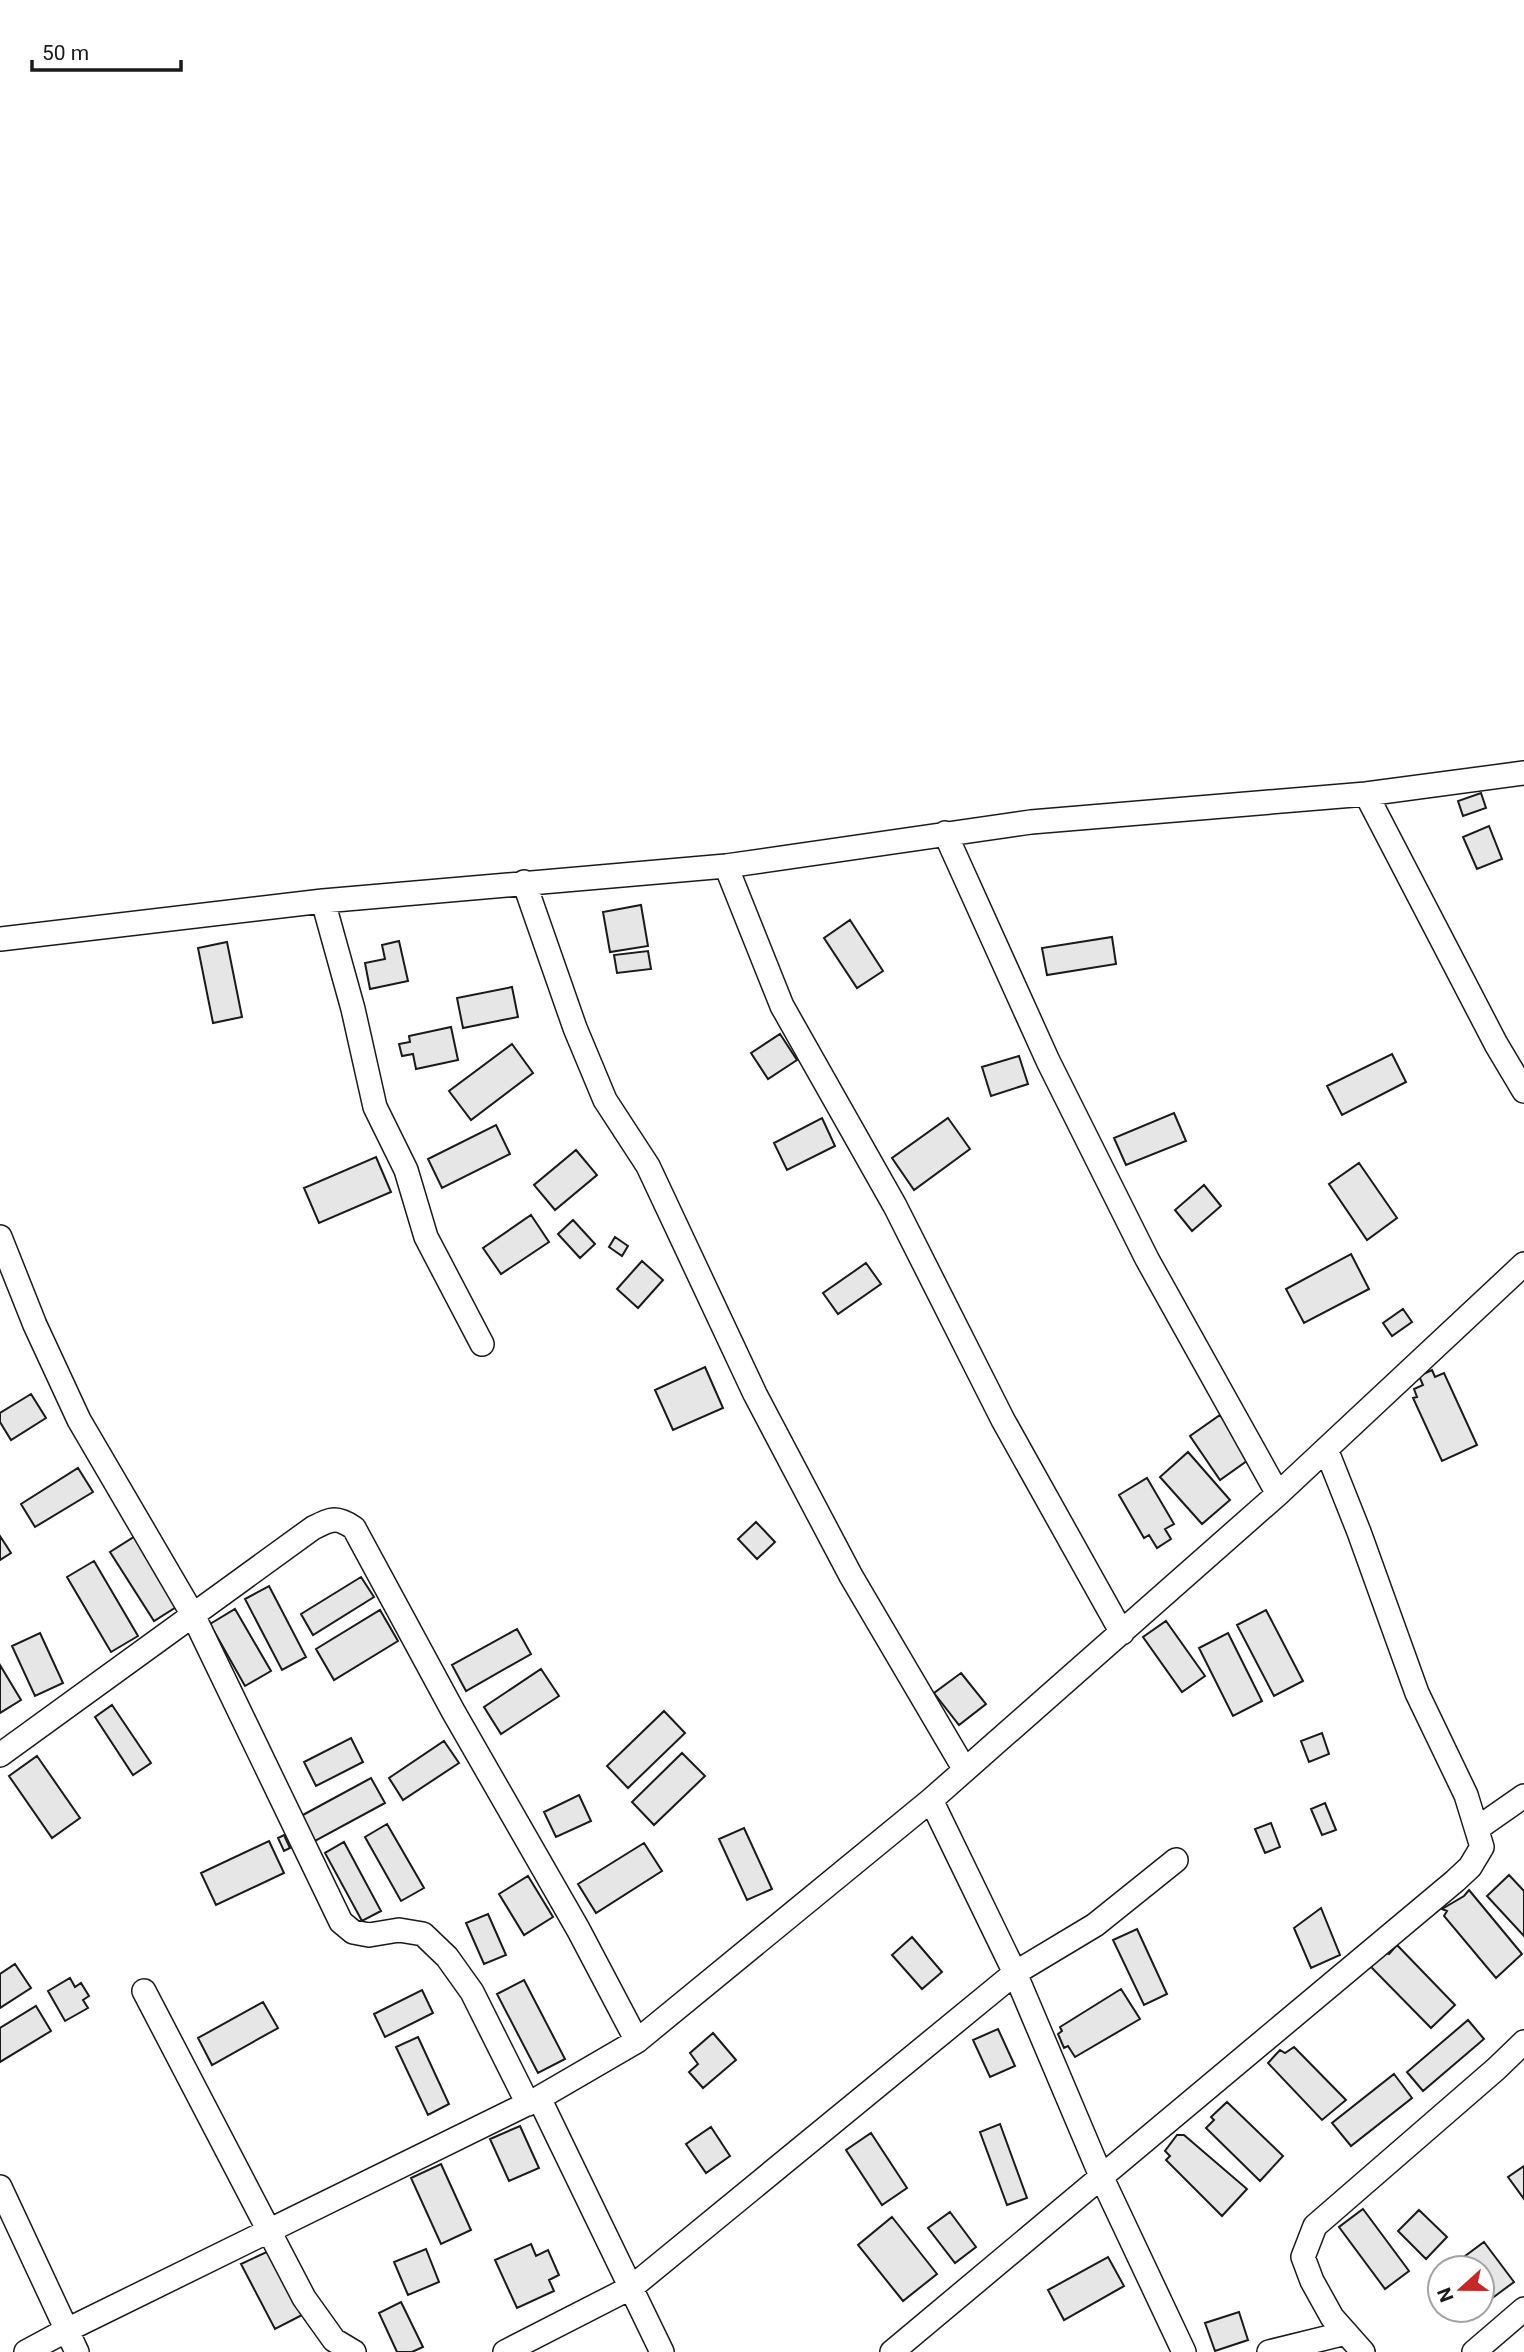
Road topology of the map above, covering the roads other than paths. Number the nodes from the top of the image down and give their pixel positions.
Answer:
1 (1524, 773) edge
2 (1366, 794) junction
3 (945, 833) junction
4 (726, 866) junction
5 (524, 883) junction
6 (323, 901) junction
7 (0, 939) edge
8 (1524, 1091) edge
9 (0, 1237) edge
10 (1524, 1264) edge
11 (482, 1344) dead end
12 (1326, 1449) junction
13 (1278, 1494) junction
14 (193, 1615) junction
15 (1122, 1633) junction
16 (0, 1755) edge
17 (965, 1770) junction
18 (1524, 1796) edge
19 (931, 1800) junction
20 (1478, 1828) junction
21 (1176, 1860) dead end
22 (1015, 1973) junction
23 (145, 1991) dead end
24 (637, 2041) junction
25 (1524, 2042) edge
26 (534, 2101) junction
27 (1101, 2176) junction
28 (0, 2187) edge
29 (271, 2230) junction
30 (632, 2287) junction
31 (1524, 2309) edge
32 (65, 2330) junction
33 (1346, 2333) junction
34 (26, 2352) edge
35 (77, 2352) edge
36 (354, 2352) edge
37 (505, 2352) edge
38 (662, 2352) edge
39 (892, 2352) edge
40 (1184, 2352) edge
41 (1269, 2352) edge
42 (1363, 2352) edge
43 (1474, 2352) edge

1 - 2 street
2 - 3 street
2 - 8 street
3 - 4 street
3 - 13 street
4 - 5 street
4 - 15 street
5 - 6 street
5 - 17 street
6 - 7 street
6 - 11 street
9 - 14 street
10 - 12 street
12 - 13 street
12 - 20 street
13 - 15 street
14 - 16 street
14 - 24 street
14 - 26 street
15 - 17 street
17 - 19 street
18 - 20 street
19 - 22 street
19 - 24 street
20 - 27 street
21 - 22 street
22 - 27 street
22 - 30 street
23 - 29 street
24 - 26 street
25 - 33 street
26 - 29 street
26 - 30 street
27 - 39 street
27 - 40 street
28 - 32 street
29 - 32 street
29 - 36 street
30 - 37 street
30 - 38 street
31 - 43 street
32 - 34 street
32 - 35 street
33 - 41 street
33 - 42 street

